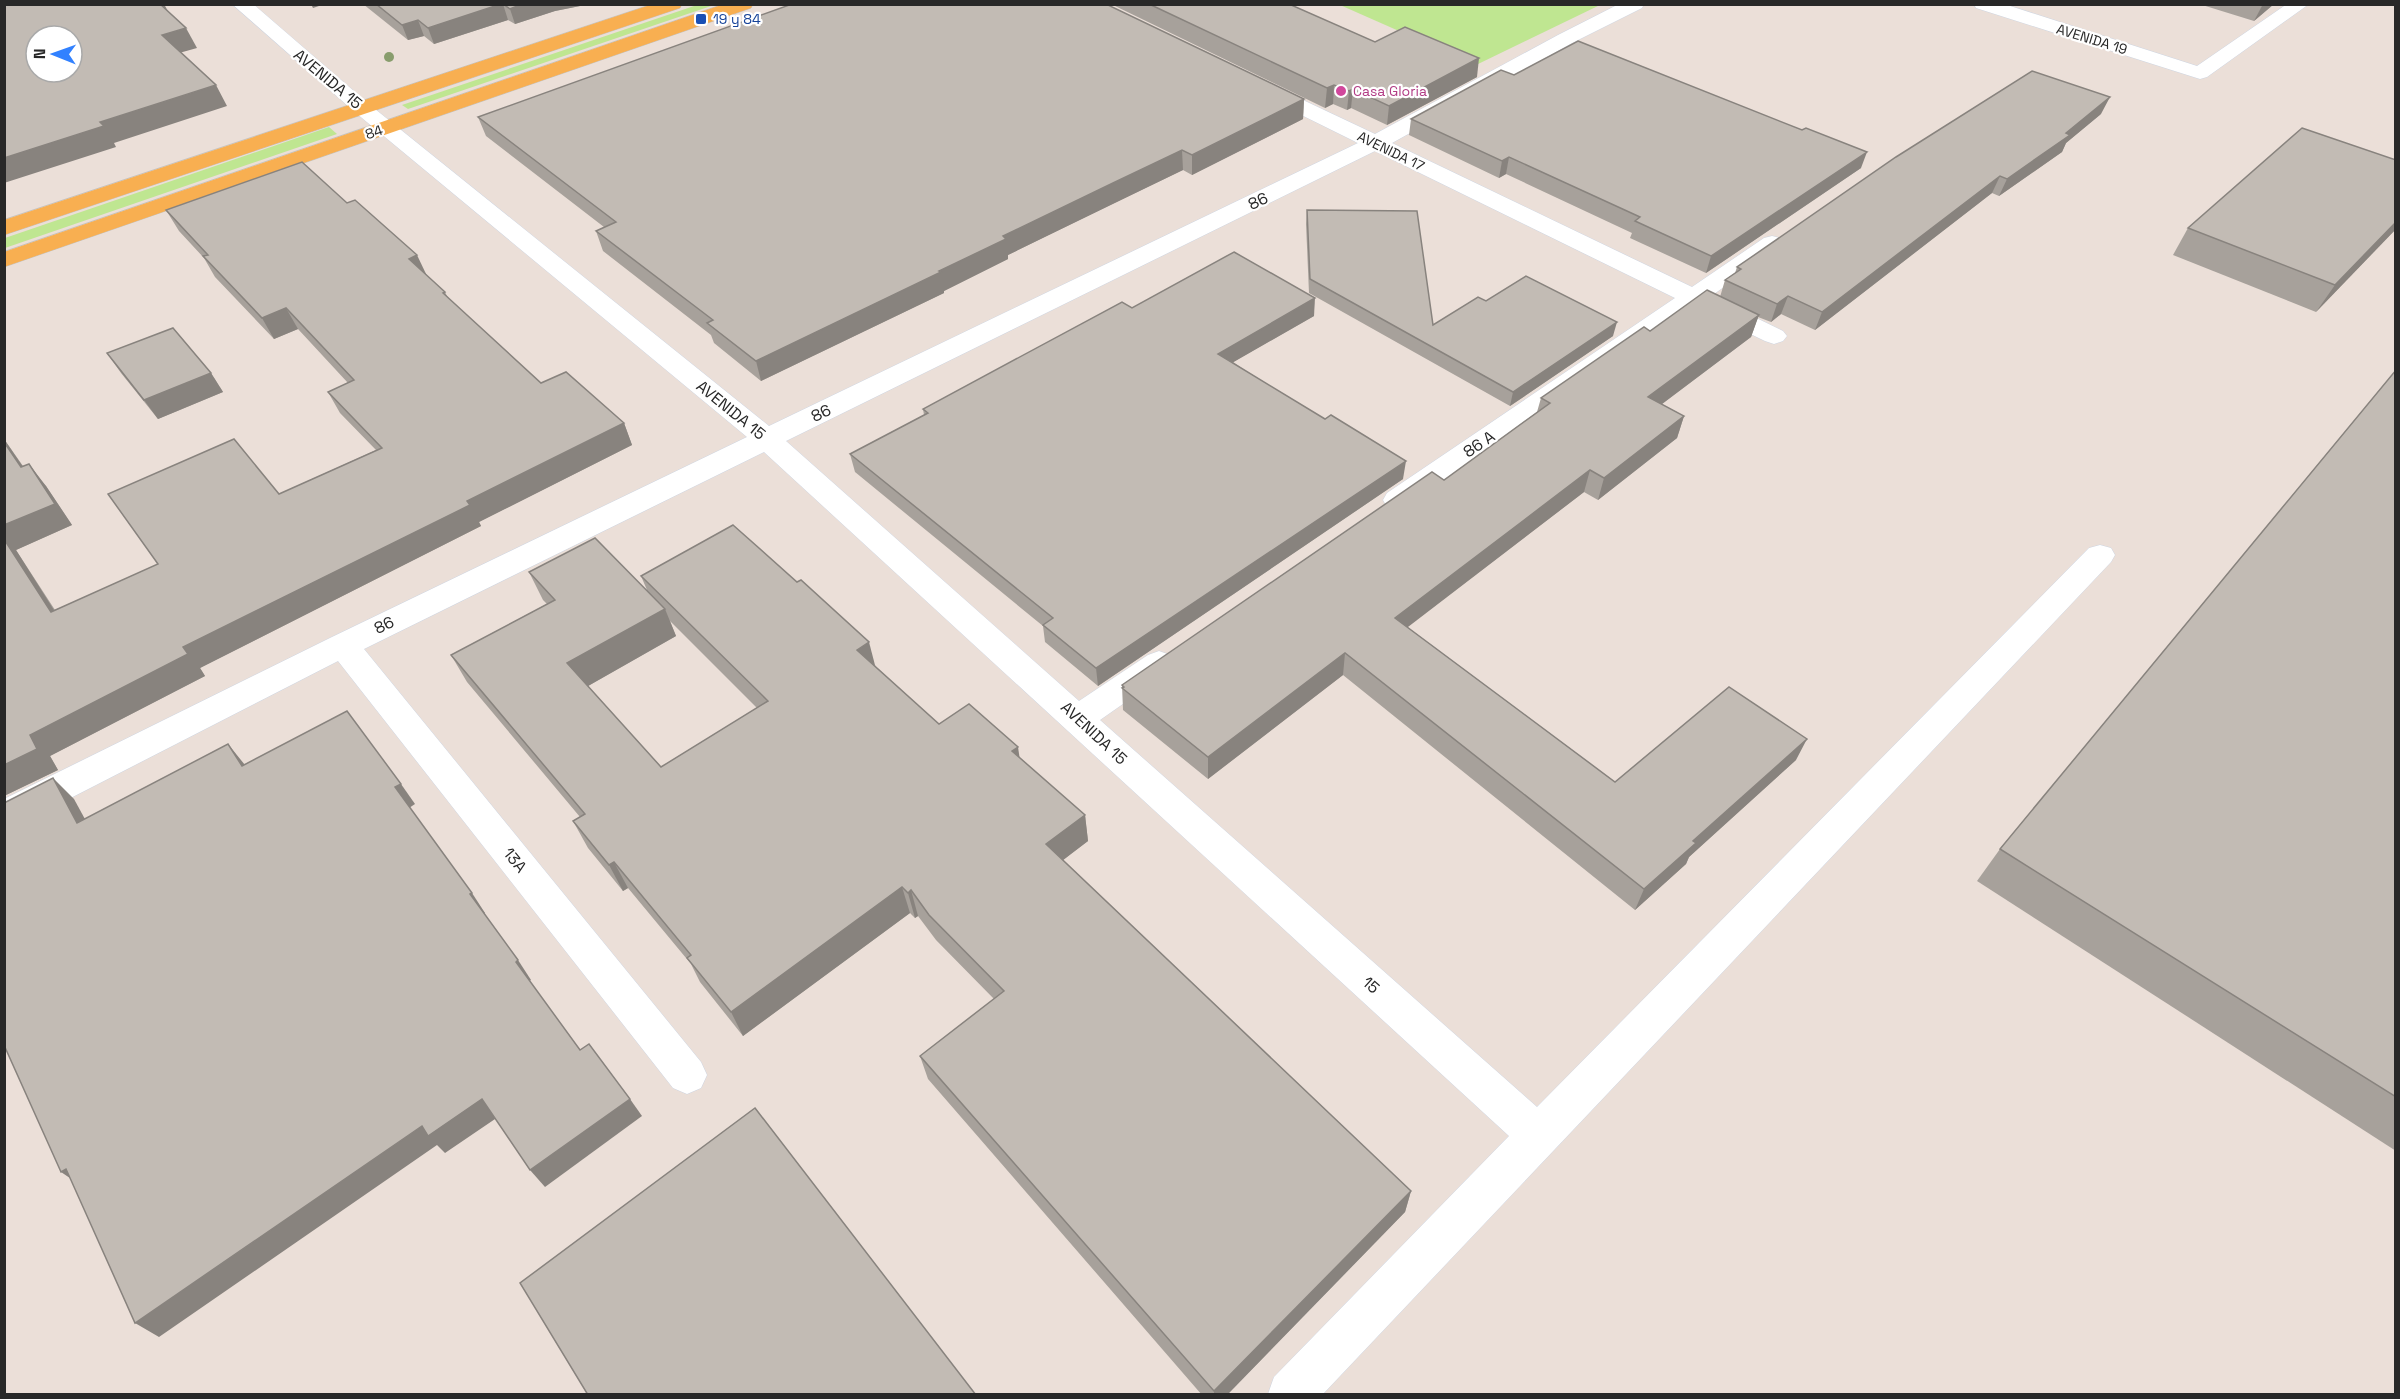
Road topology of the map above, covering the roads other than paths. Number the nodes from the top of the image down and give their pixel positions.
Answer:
1 (241, 4) edge
2 (673, 4) edge
3 (744, 4) edge
4 (1635, 4) edge
5 (1983, 4) edge
6 (2300, 4) edge
7 (1248, 82) edge
8 (363, 109) junction
9 (386, 128) junction
10 (1376, 143) junction
11 (4, 228) edge
12 (1791, 230) edge
13 (4, 260) edge
14 (1693, 298) junction
15 (1774, 336) dead end
16 (767, 439) junction
17 (1371, 518) edge
18 (2100, 555) dead end
19 (343, 645) junction
20 (1186, 645) edge
21 (1078, 718) junction
22 (4, 816) edge
23 (1204, 836) joint
24 (687, 1075) dead end
25 (1538, 1135) junction
26 (1292, 1395) edge

1 - 8 street, AVENIDA 15
2 - 8 main road, 84
3 - 9 main road, 84
4 - 10 street, 86
5 - 6 street, AVENIDA 19
7 - 10 street, AVENIDA 17
8 - 9 street, AVENIDA 15
8 - 11 main road, 84
9 - 13 main road, 84
9 - 16 street, AVENIDA 15
10 - 14 street, AVENIDA 17
10 - 16 street, 86
12 - 14 street, 86 A
14 - 15 street, AVENIDA 17
14 - 17 street, 86 A
16 - 19 street, 86
16 - 21 street, AVENIDA 15
18 - 25 street
19 - 22 street, 86
19 - 24 street, 13A
20 - 21 street
21 - 23 street, AVENIDA 15
23 - 25 street, 15
25 - 26 street

